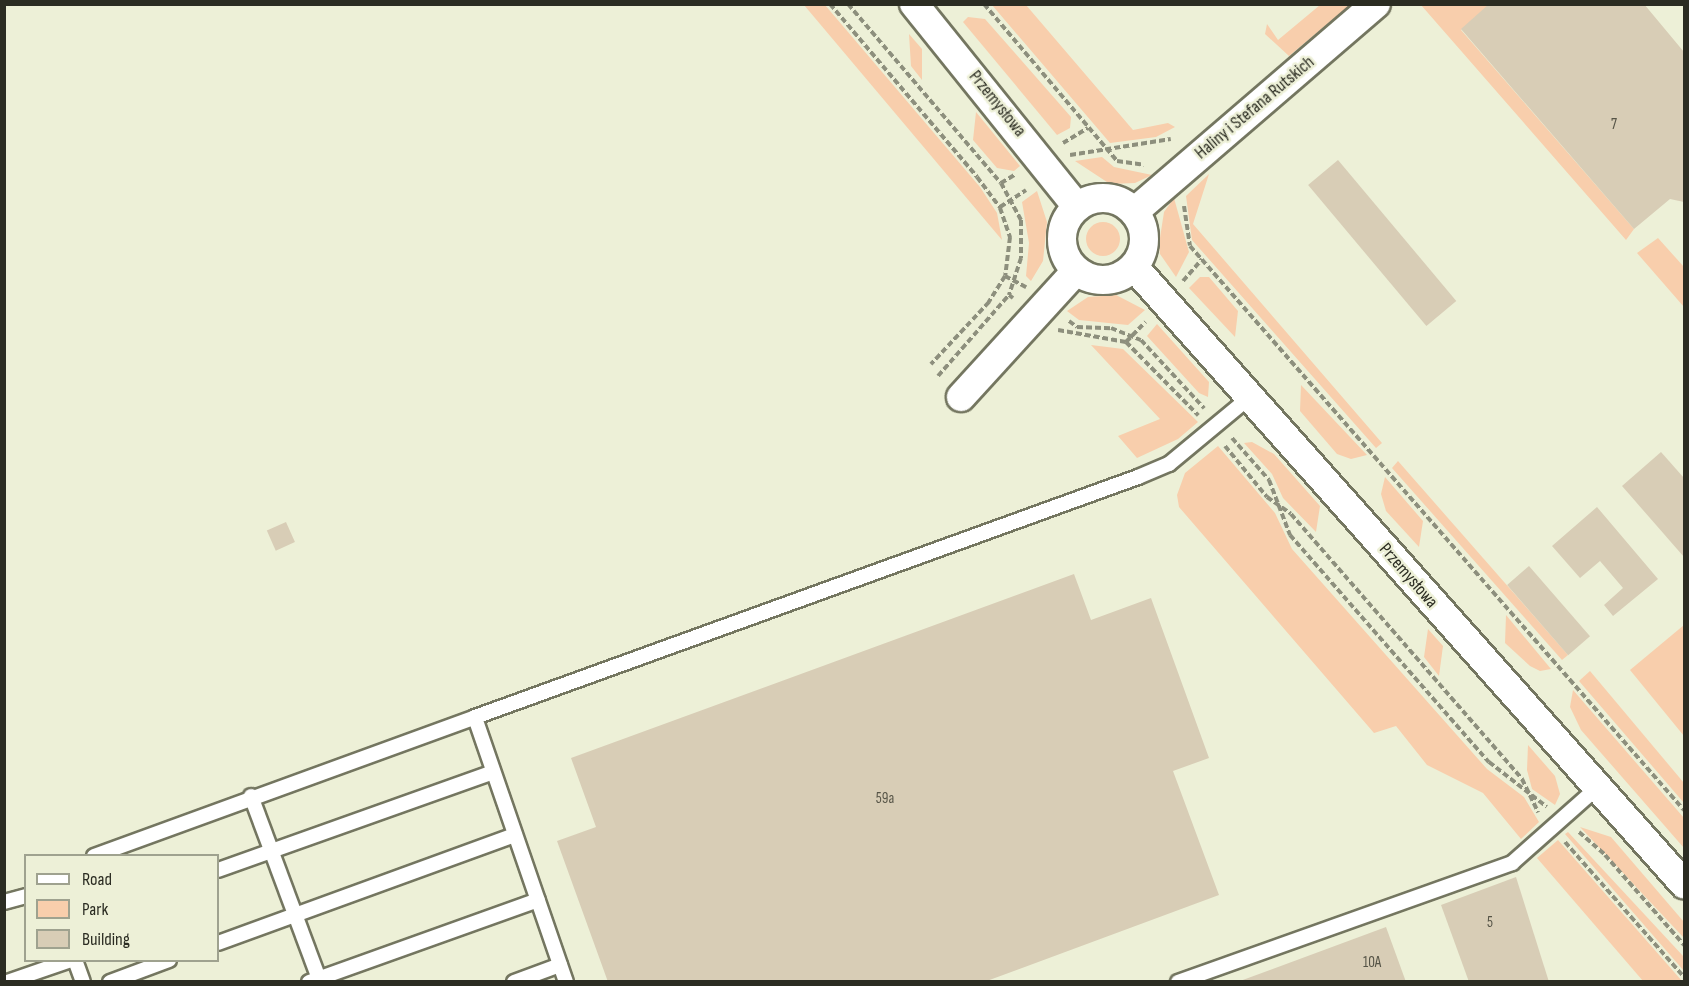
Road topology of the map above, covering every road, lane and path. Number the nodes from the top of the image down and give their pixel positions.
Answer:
1 (830, 4) edge
2 (848, 4) edge
3 (914, 4) edge
4 (984, 4) edge
5 (1376, 4) edge
6 (1175, 136) dead end
7 (1109, 152) junction
8 (1051, 171) junction
9 (1169, 180) junction
10 (1011, 201) junction
11 (1077, 207) junction
12 (1000, 208) junction
13 (1134, 212) junction
14 (1134, 267) junction
15 (1076, 271) junction
16 (1005, 276) junction
17 (1014, 280) junction
18 (1009, 295) junction
19 (1041, 309) junction
20 (931, 364) dead end
21 (938, 376) dead end
22 (1252, 395) junction
23 (961, 397) dead end
24 (1216, 428) junction
25 (1280, 506) junction
26 (475, 717) junction
27 (493, 772) junction
28 (1599, 786) junction
29 (1527, 793) junction
30 (252, 796) junction
31 (1684, 810) edge
32 (1557, 823) junction
33 (515, 835) junction
34 (272, 850) junction
35 (97, 854) edge
36 (219, 870) edge
37 (1684, 884) edge
38 (24, 897) edge
39 (538, 900) junction
40 (4, 902) edge
41 (296, 915) junction
42 (219, 943) edge
43 (1684, 945) edge
44 (65, 962) edge
45 (76, 962) edge
46 (163, 962) edge
47 (560, 965) junction
48 (1684, 977) edge
49 (316, 980) edge
50 (6, 981) edge
51 (83, 981) edge
52 (110, 981) edge
53 (514, 981) edge
54 (566, 981) edge
55 (1178, 981) edge

1 - 12 path
2 - 10 path
3 - 8 street, Przemysłowa
4 - 7 path
5 - 9 street, Haliny i Stefana Rutskich
6 - 7 path
7 - 8 path
7 - 9 path
8 - 10 path
8 - 11 street, Przemysłowa
9 - 13 street, Haliny i Stefana Rutskich
9 - 31 path
10 - 12 path
10 - 17 path
11 - 13 street
11 - 15 street
12 - 16 path
13 - 14 street
14 - 15 street
14 - 22 street, Przemysłowa
15 - 19 street
16 - 17 path
16 - 20 path
17 - 18 path
17 - 19 path
18 - 19 path
18 - 21 path
19 - 23 street
19 - 24 path
19 - 24 path
22 - 24 lane
22 - 28 street, Przemysłowa
24 - 25 path
24 - 25 path
24 - 26 lane
25 - 29 path
25 - 29 path
26 - 27 lane
26 - 30 lane
27 - 33 lane
27 - 34 lane
28 - 32 lane
28 - 37 street, Przemysłowa
29 - 32 path
29 - 32 path
30 - 34 lane
30 - 35 lane
32 - 43 path
32 - 48 path
32 - 55 lane
33 - 39 lane
33 - 41 lane
34 - 36 lane
34 - 41 lane
38 - 40 lane
39 - 47 lane
39 - 49 lane
41 - 42 lane
41 - 49 lane
44 - 50 lane
45 - 51 lane
46 - 52 lane
47 - 53 lane
47 - 54 lane

